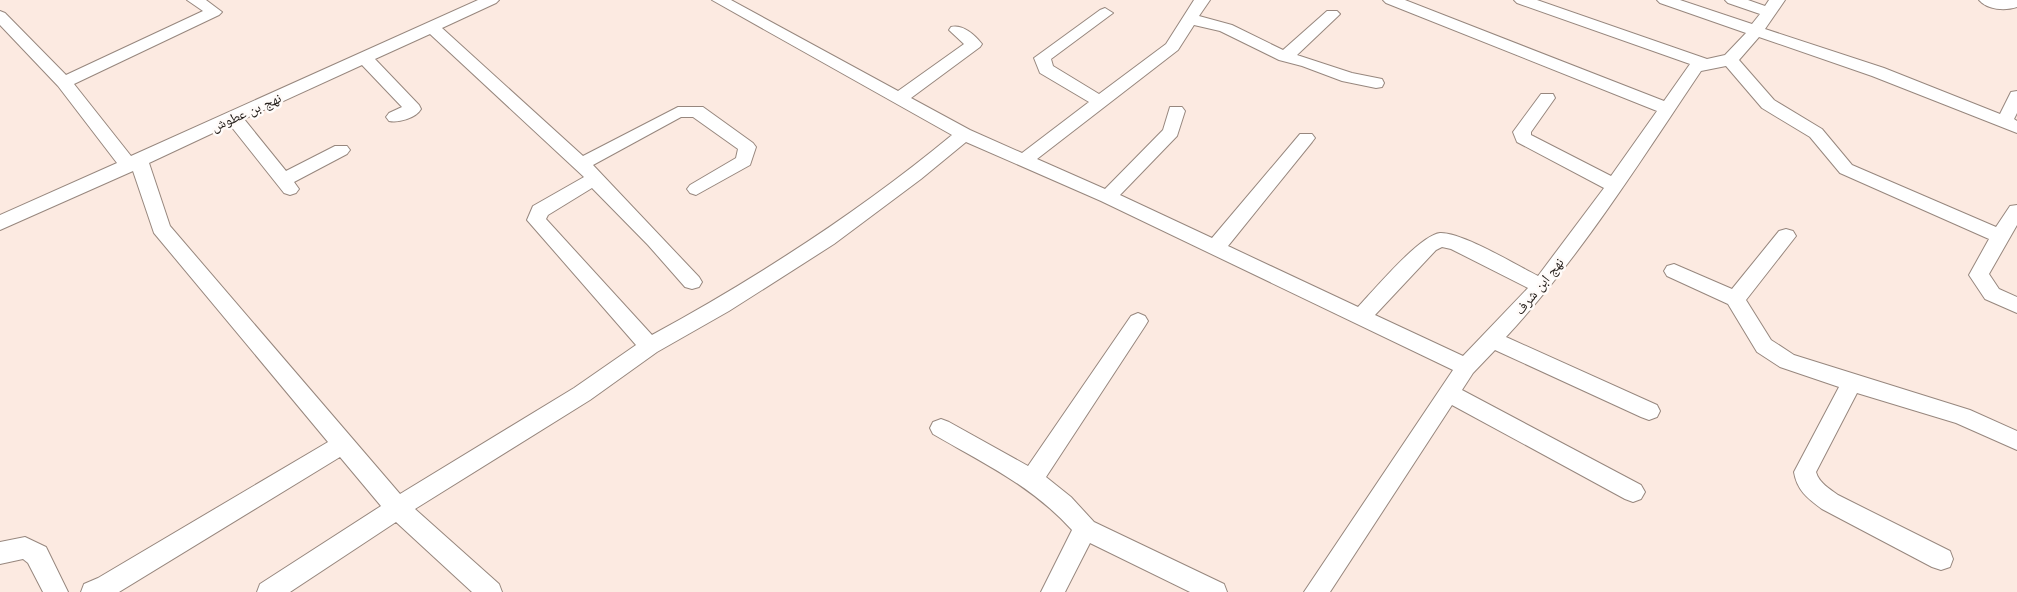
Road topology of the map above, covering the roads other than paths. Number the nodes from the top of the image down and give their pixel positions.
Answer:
1 (195, 0) edge
2 (491, 0) edge
3 (720, 0) edge
4 (1202, 0) edge
5 (1391, 0) edge
6 (1522, 0) edge
7 (1665, 0) edge
8 (1734, 0) edge
9 (1987, 0) edge
10 (2017, 0) edge
11 (1773, 6) edge
12 (1105, 12) dead end
13 (1332, 14) dead end
14 (0, 16) edge
15 (1191, 19) junction
16 (432, 27) junction
17 (957, 30) dead end
18 (1755, 32) junction
19 (1285, 57) junction
20 (365, 58) junction
21 (1729, 59) junction
22 (1703, 63) junction
23 (64, 82) junction
24 (1376, 83) dead end
25 (2017, 96) edge
26 (899, 98) junction
27 (1547, 98) dead end
28 (1100, 102) junction
29 (1667, 109) junction
30 (1176, 111) dead end
31 (234, 117) junction
32 (395, 117) dead end
33 (2010, 125) edge
34 (964, 134) junction
35 (1306, 138) dead end
36 (341, 150) dead end
37 (1024, 160) junction
38 (134, 163) junction
39 (581, 164) junction
40 (596, 178) junction
41 (1615, 186) junction
42 (696, 189) dead end
43 (1108, 197) junction
44 (2017, 211) edge
45 (0, 223) edge
46 (1786, 236) dead end
47 (2000, 236) junction
48 (1215, 248) junction
49 (1674, 271) dead end
50 (692, 282) dead end
51 (1541, 286) junction
52 (1734, 299) junction
53 (2017, 305) edge
54 (1362, 316) junction
55 (1138, 322) dead end
56 (1493, 340) junction
57 (650, 346) junction
58 (1466, 367) junction
59 (1852, 383) junction
60 (1449, 393) junction
61 (1649, 411) dead end
62 (941, 428) dead end
63 (2017, 441) edge
64 (343, 444) junction
65 (1032, 479) junction
66 (1633, 492) dead end
67 (397, 508) junction
68 (1086, 529) junction
69 (0, 553) edge
70 (1941, 559) dead end
71 (56, 592) edge
72 (93, 592) edge
73 (269, 592) edge
74 (490, 592) edge
75 (1053, 592) edge
76 (1215, 592) edge
77 (1316, 592) edge

1 - 23 street
2 - 16 street, نهج بن عطوش
3 - 26 street
4 - 15 street
5 - 29 street
6 - 22 street
7 - 18 street
8 - 11 street
9 - 10 street
11 - 18 street
12 - 28 street
13 - 19 street
14 - 23 street
15 - 19 street
15 - 28 street
16 - 20 street, نهج بن عطوش
16 - 39 street
17 - 26 street
18 - 21 street
18 - 33 street
19 - 24 street
20 - 31 street, نهج بن عطوش
20 - 32 street
21 - 22 street
21 - 47 street
22 - 29 street, نهج ابن شرف
23 - 38 street
25 - 33 street
26 - 34 street
27 - 41 street
28 - 37 street
29 - 41 street, نهج ابن شرف
30 - 43 street
31 - 36 street
31 - 38 street, نهج بن عطوش
34 - 37 street
34 - 57 street
35 - 48 street
37 - 43 street
38 - 45 street, نهج بن عطوش
38 - 64 street
39 - 40 street
39 - 42 street
40 - 50 street
40 - 57 street
41 - 51 street, نهج ابن شرف
43 - 48 street
44 - 47 street
46 - 52 street
47 - 53 street
48 - 54 street
49 - 52 street
51 - 54 street
51 - 56 street, نهج ابن شرف
52 - 59 street
54 - 58 street
55 - 65 street
56 - 58 street, نهج ابن شرف
56 - 61 street
57 - 67 street
58 - 60 street, نهج ابن شرف
59 - 63 street
59 - 70 street
60 - 66 street
60 - 77 street, نهج ابن شرف
62 - 65 street
64 - 67 street
64 - 72 street
65 - 68 street
67 - 73 street
67 - 74 street
68 - 75 street
68 - 76 street
69 - 71 street

